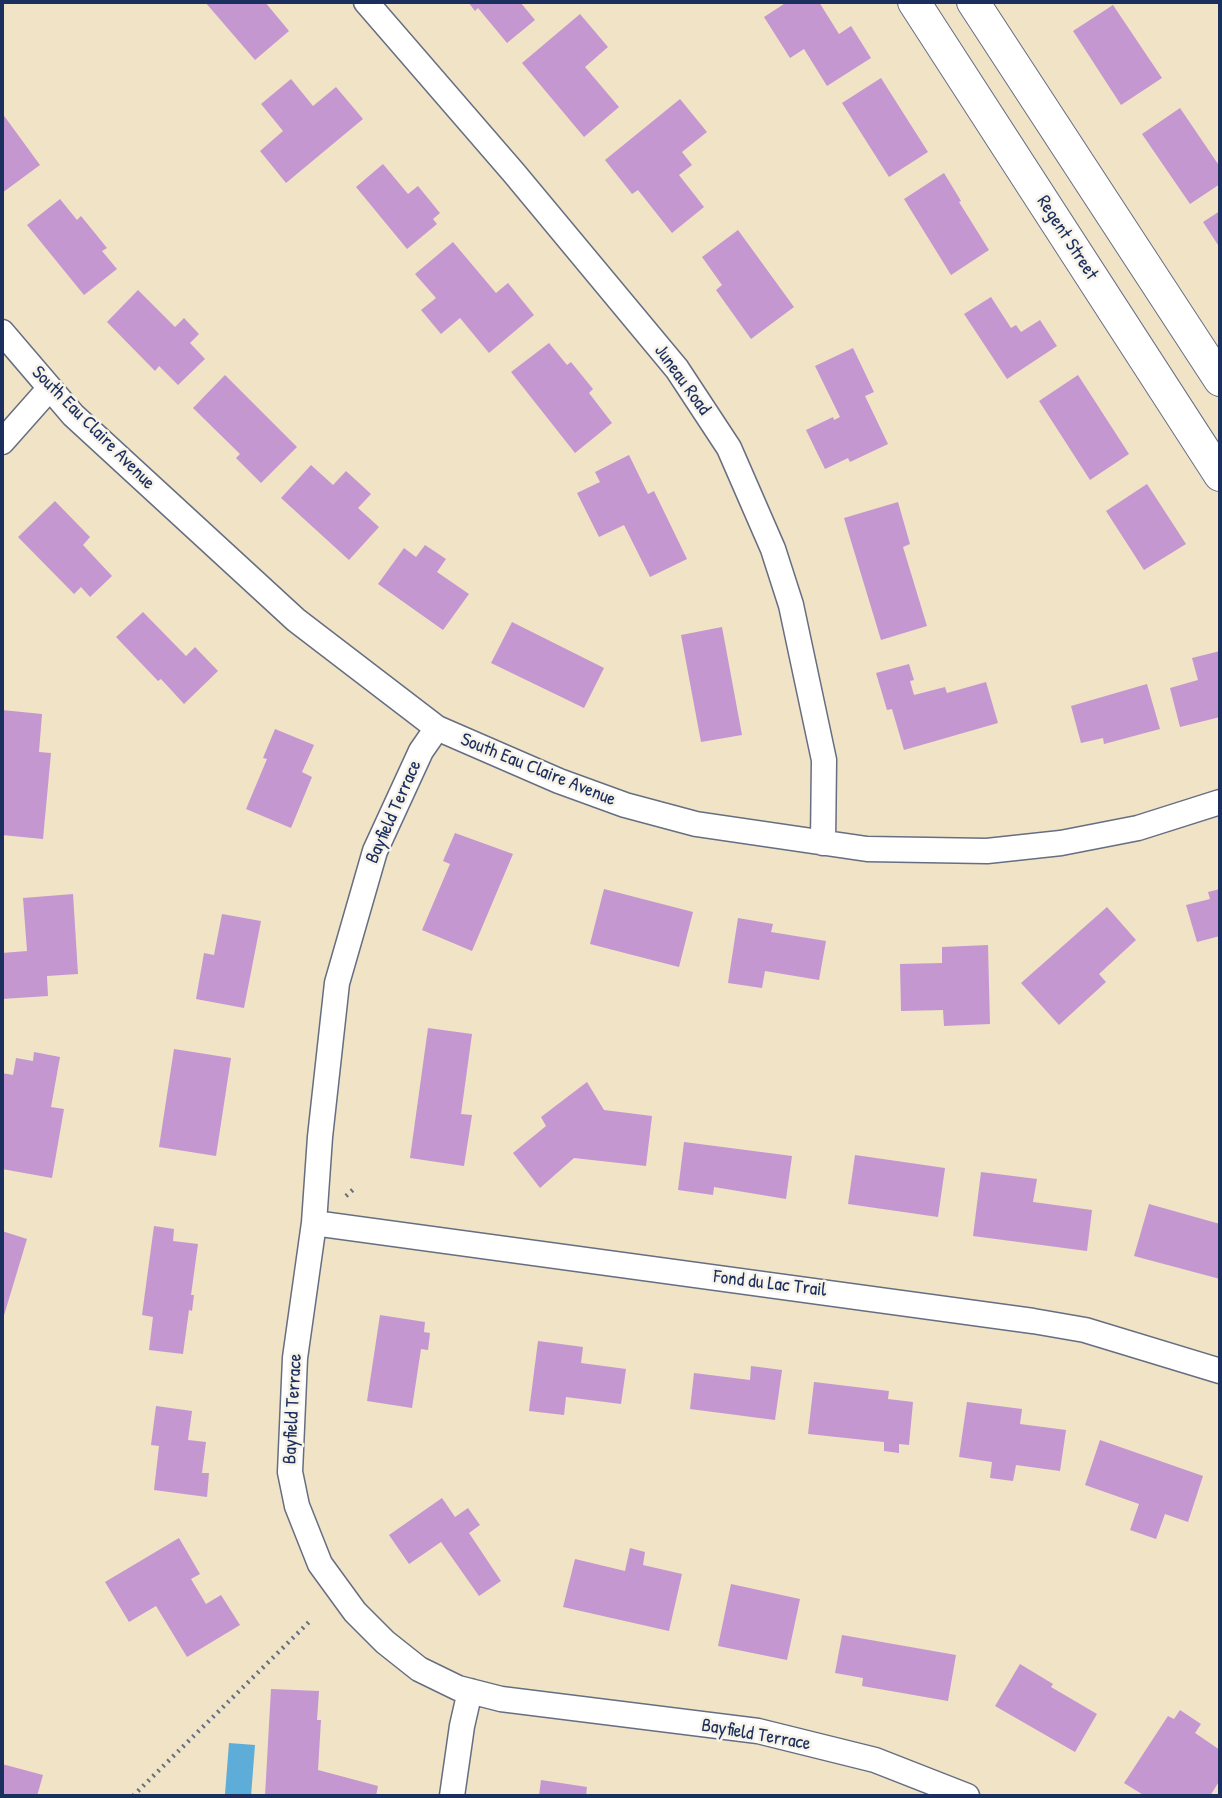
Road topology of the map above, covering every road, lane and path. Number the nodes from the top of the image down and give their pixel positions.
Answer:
1 (366, 2) edge
2 (914, 2) edge
3 (974, 2) edge
4 (2, 332) edge
5 (1220, 380) edge
6 (49, 389) junction
7 (2, 442) edge
8 (1220, 475) edge
9 (437, 728) junction
10 (1220, 802) edge
11 (823, 843) junction
12 (356, 1187) dead end
13 (346, 1196) dead end
14 (314, 1223) junction
15 (1220, 1371) edge
16 (312, 1620) dead end
17 (470, 1691) junction
18 (133, 1796) edge
19 (452, 1796) edge
20 (967, 1796) edge

1 - 11 street, Juneau Road
2 - 8 street, Regent Street
3 - 5 street
4 - 6 street, South Eau Claire Avenue
6 - 7 street
6 - 9 street, South Eau Claire Avenue
9 - 11 street, South Eau Claire Avenue
9 - 14 street, Bayfield Terrace
10 - 11 street, South Eau Claire Avenue
12 - 13 path
14 - 15 street, Fond du Lac Trail
14 - 17 street, Bayfield Terrace
16 - 18 path
17 - 19 street
17 - 20 street, Bayfield Terrace

